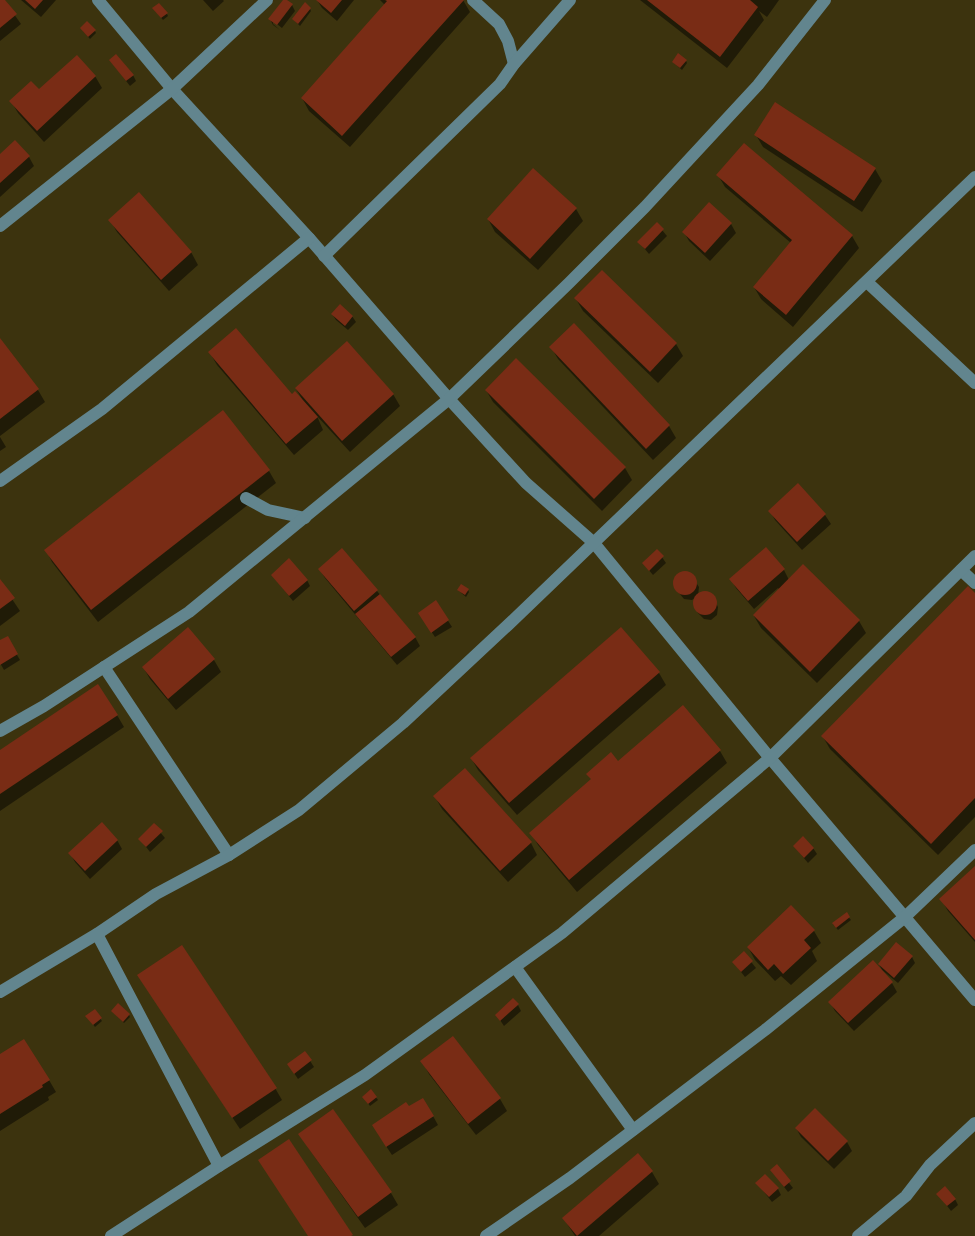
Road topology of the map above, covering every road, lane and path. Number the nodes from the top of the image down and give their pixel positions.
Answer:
1 (98, 0) edge
2 (267, 0) edge
3 (473, 0) edge
4 (570, 0) edge
5 (825, 0) edge
6 (514, 64) junction
7 (172, 89) junction
8 (975, 177) edge
9 (0, 226) edge
10 (309, 238) junction
11 (324, 256) junction
12 (867, 282) junction
13 (975, 384) edge
14 (448, 398) junction
15 (0, 481) edge
16 (246, 498) dead end
17 (305, 518) junction
18 (594, 543) junction
19 (975, 556) edge
20 (961, 570) junction
21 (975, 583) edge
22 (104, 667) junction
23 (0, 731) edge
24 (770, 758) junction
25 (975, 850) edge
26 (229, 855) junction
27 (906, 917) junction
28 (96, 934) junction
29 (516, 967) junction
30 (0, 992) edge
31 (975, 1000) edge
32 (975, 1123) edge
33 (633, 1130) junction
34 (219, 1166) junction
35 (111, 1236) edge
36 (486, 1236) edge
37 (858, 1236) edge

1 - 7 street
2 - 7 street
3 - 6 street
4 - 6 street
5 - 14 street
6 - 11 street
7 - 9 street
7 - 10 street
8 - 12 street
10 - 11 street
10 - 15 street
11 - 14 street
12 - 13 street
12 - 18 street
14 - 17 street
14 - 18 street
16 - 17 street
17 - 22 street
18 - 24 street
18 - 26 street
19 - 20 street
20 - 21 street
20 - 24 street
22 - 23 street
22 - 26 street
24 - 27 street
24 - 29 street
25 - 27 street
26 - 28 street
27 - 31 street
27 - 33 street
28 - 30 street
28 - 34 street
29 - 33 street
29 - 34 street
32 - 37 street
33 - 36 street
34 - 35 street

